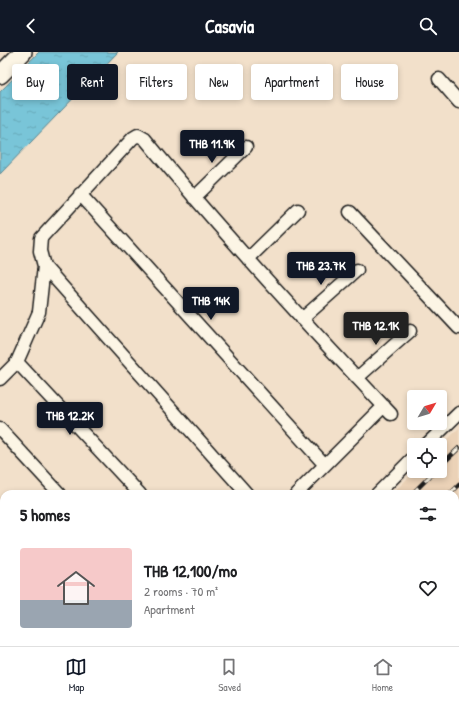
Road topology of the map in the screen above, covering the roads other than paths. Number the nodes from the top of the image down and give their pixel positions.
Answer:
1 (23, 52) edge
2 (0, 75) edge
3 (439, 79) dead end
4 (459, 102) edge
5 (246, 146) dead end
6 (80, 194) junction
7 (194, 198) junction
8 (298, 210) dead end
9 (350, 212) dead end
10 (248, 259) junction
11 (44, 266) junction
12 (357, 270) dead end
13 (302, 319) junction
14 (459, 328) edge
15 (410, 331) dead end
16 (17, 362) junction
17 (2, 374) edge
18 (357, 378) junction
19 (459, 413) edge
20 (0, 429) edge
21 (433, 438) edge
22 (407, 464) edge
23 (325, 465) junction
24 (56, 490) edge
25 (136, 490) edge
26 (243, 490) edge
27 (300, 490) edge
28 (381, 490) edge

1 - 2 street
3 - 4 street
5 - 7 street
6 - 7 street
6 - 11 street
6 - 23 street
7 - 10 street
8 - 10 street
9 - 14 street
10 - 13 street
11 - 16 street
11 - 26 street
12 - 13 street
13 - 18 street
15 - 18 street
16 - 17 street
16 - 25 street
18 - 23 street
19 - 21 street
20 - 24 street
22 - 28 street
23 - 27 street

